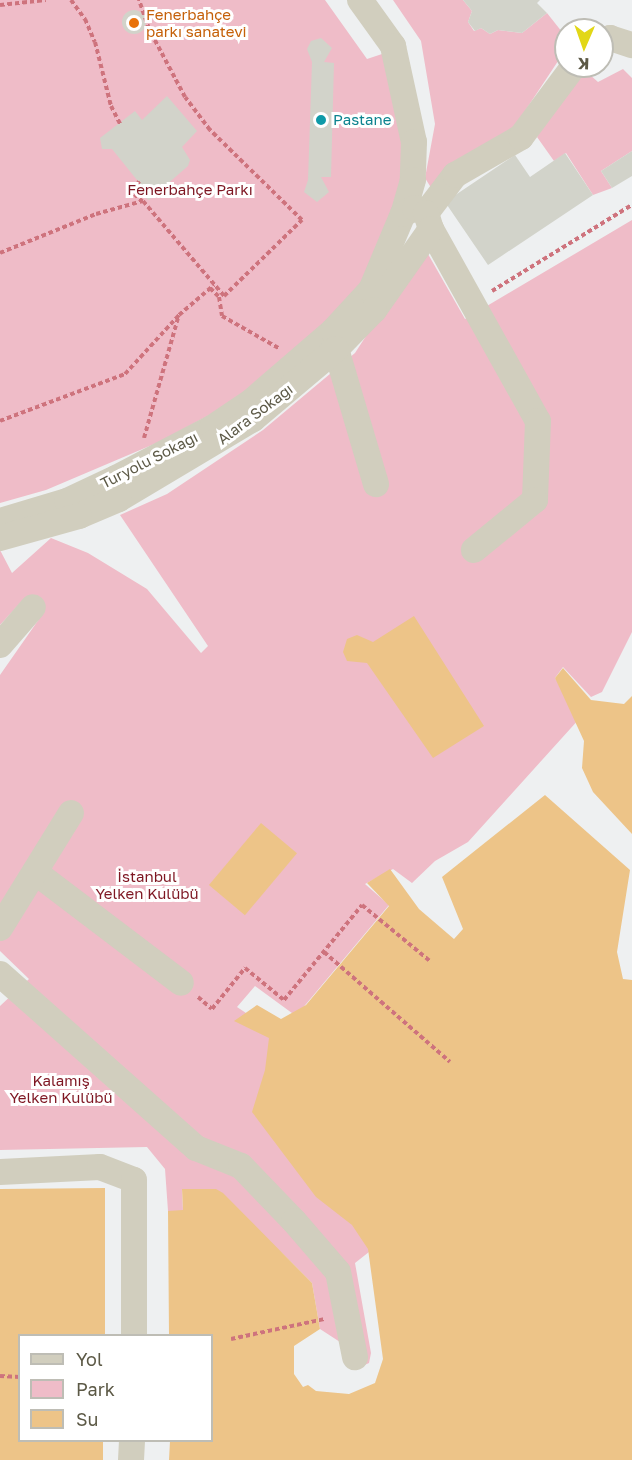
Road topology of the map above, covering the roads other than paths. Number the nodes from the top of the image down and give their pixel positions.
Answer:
1 (360, 0) edge
2 (614, 39) edge
3 (632, 45) edge
4 (565, 78) edge
5 (419, 216) junction
6 (336, 349) junction
7 (376, 484) dead end
8 (0, 521) edge
9 (0, 538) edge
10 (474, 550) dead end
11 (33, 607) dead end
12 (0, 645) edge
13 (71, 813) dead end
14 (35, 872) junction
15 (0, 928) edge
16 (0, 974) edge
17 (181, 983) road end
18 (0, 1172) edge
19 (134, 1334) edge
20 (355, 1357) dead end
21 (132, 1442) edge
22 (131, 1460) edge

1 - 5 street
2 - 3 street
4 - 5 street
5 - 6 street, Alara Sokağı
5 - 8 street, Turyolu Sokağı
5 - 10 street
6 - 7 street
6 - 9 street, Alara Sokağı
11 - 12 street
13 - 14 street
14 - 15 street
14 - 17 street
16 - 20 street
18 - 19 street
21 - 22 street

